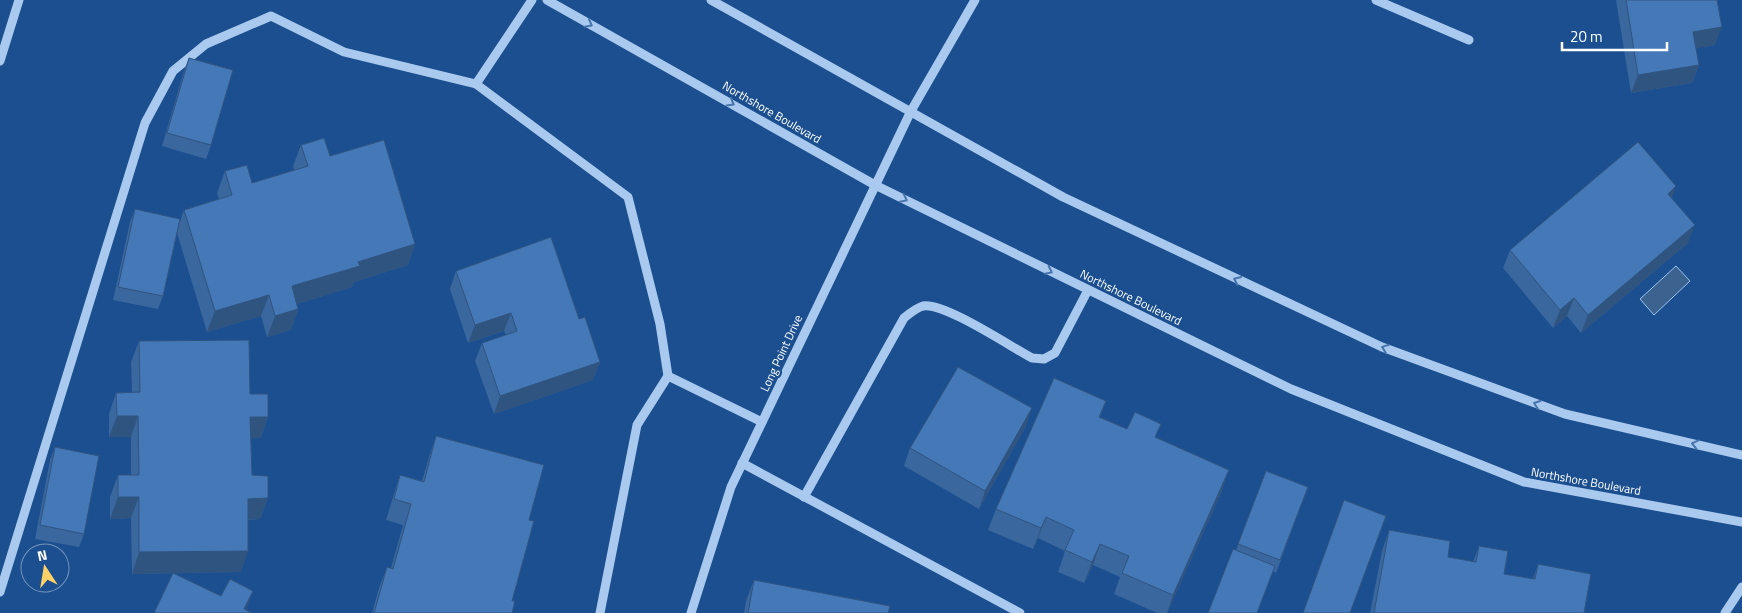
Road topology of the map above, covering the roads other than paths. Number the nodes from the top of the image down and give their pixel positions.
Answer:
1 (19, 0) edge
2 (532, 0) edge
3 (547, 0) edge
4 (711, 0) edge
5 (975, 0) edge
6 (1376, 0) edge
7 (1469, 40) dead end
8 (0, 61) edge
9 (476, 84) junction
10 (911, 111) junction
11 (875, 185) junction
12 (1088, 290) junction
13 (668, 376) junction
14 (762, 422) junction
15 (1742, 455) edge
16 (742, 463) junction
17 (804, 497) junction
18 (1742, 522) edge
19 (1742, 587) edge
20 (0, 592) edge
21 (1007, 610) edge
22 (600, 613) edge
23 (691, 613) edge
24 (1020, 613) edge
25 (1725, 613) edge

1 - 8 street
2 - 9 street
3 -> 11 street, Northshore Boulevard
4 - 10 street
5 - 10 street, Long Point Drive
6 - 7 street
9 - 13 street
9 - 20 street
10 - 11 street, Long Point Drive
15 -> 10 street
11 -> 12 street, Northshore Boulevard
11 - 14 street, Long Point Drive
12 - 17 street
12 - 18 street, Northshore Boulevard
13 - 14 street
13 - 22 street
14 - 16 street, Long Point Drive
16 - 17 street
16 - 23 street, Long Point Drive
17 - 21 street
19 - 25 street
21 - 24 street

